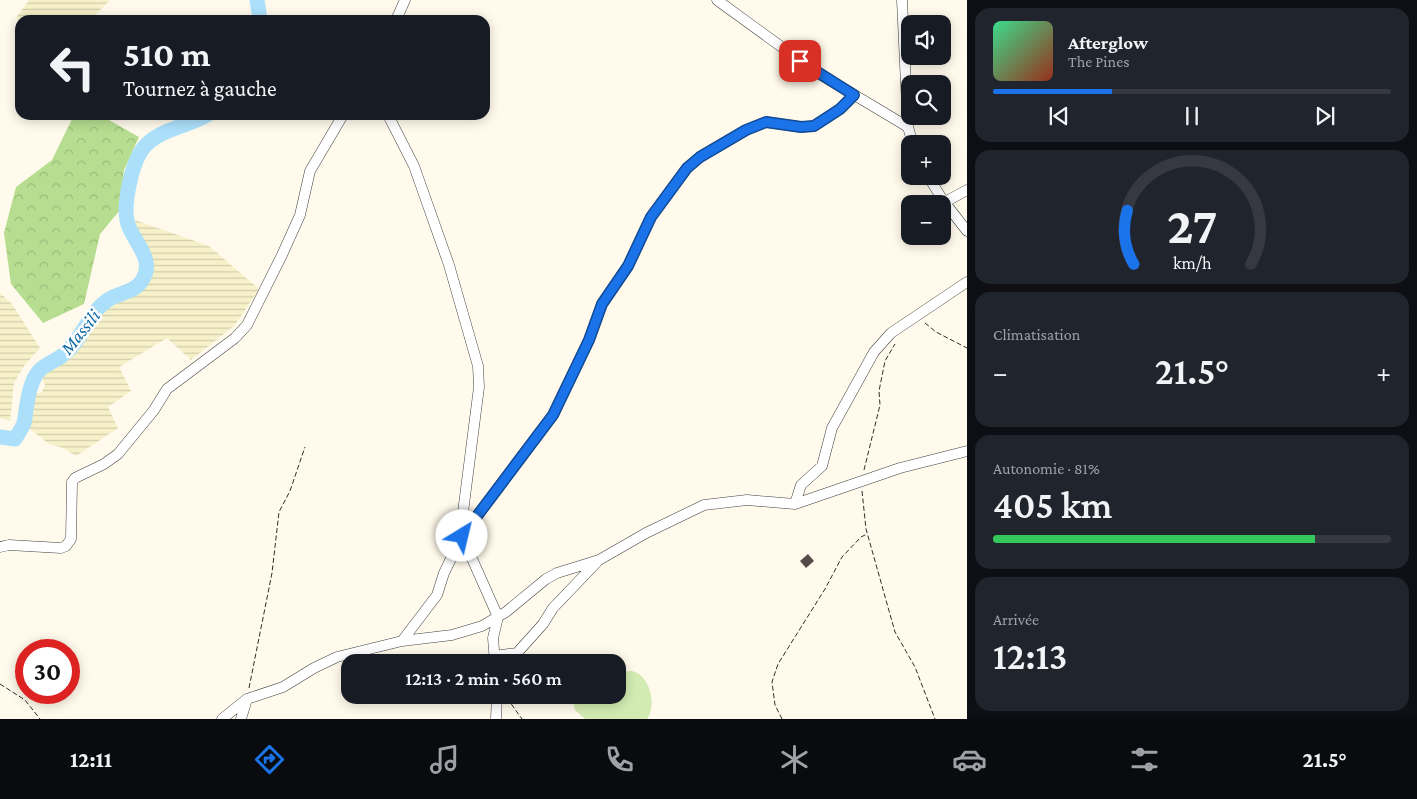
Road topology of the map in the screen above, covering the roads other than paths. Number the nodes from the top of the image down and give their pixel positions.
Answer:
1 (405, 0) edge
2 (717, 0) edge
3 (902, 0) edge
4 (398, 15) edge
5 (854, 95) junction
6 (340, 120) edge
7 (391, 120) edge
8 (908, 127) junction
9 (910, 135) edge
10 (967, 190) edge
11 (951, 199) edge
12 (951, 210) edge
13 (967, 230) edge
14 (967, 282) edge
15 (967, 451) edge
16 (795, 504) junction
17 (462, 536) junction
18 (0, 547) edge
19 (599, 560) junction
20 (498, 617) junction
21 (402, 641) junction
22 (494, 654) edge
23 (513, 654) edge
24 (246, 699) junction
25 (497, 704) edge
26 (222, 719) edge
27 (241, 719) edge
28 (496, 719) edge

1 - 4 street
2 - 5 street
3 - 8 street
5 - 8 street
5 - 17 street
6 - 18 street
7 - 17 street
8 - 9 street
10 - 11 street
12 - 13 street
14 - 16 street
15 - 16 street
16 - 19 street
17 - 20 street
17 - 21 street
19 - 20 street
19 - 23 street
20 - 21 street
20 - 22 street
21 - 24 street
24 - 26 street
24 - 27 street
25 - 28 street

